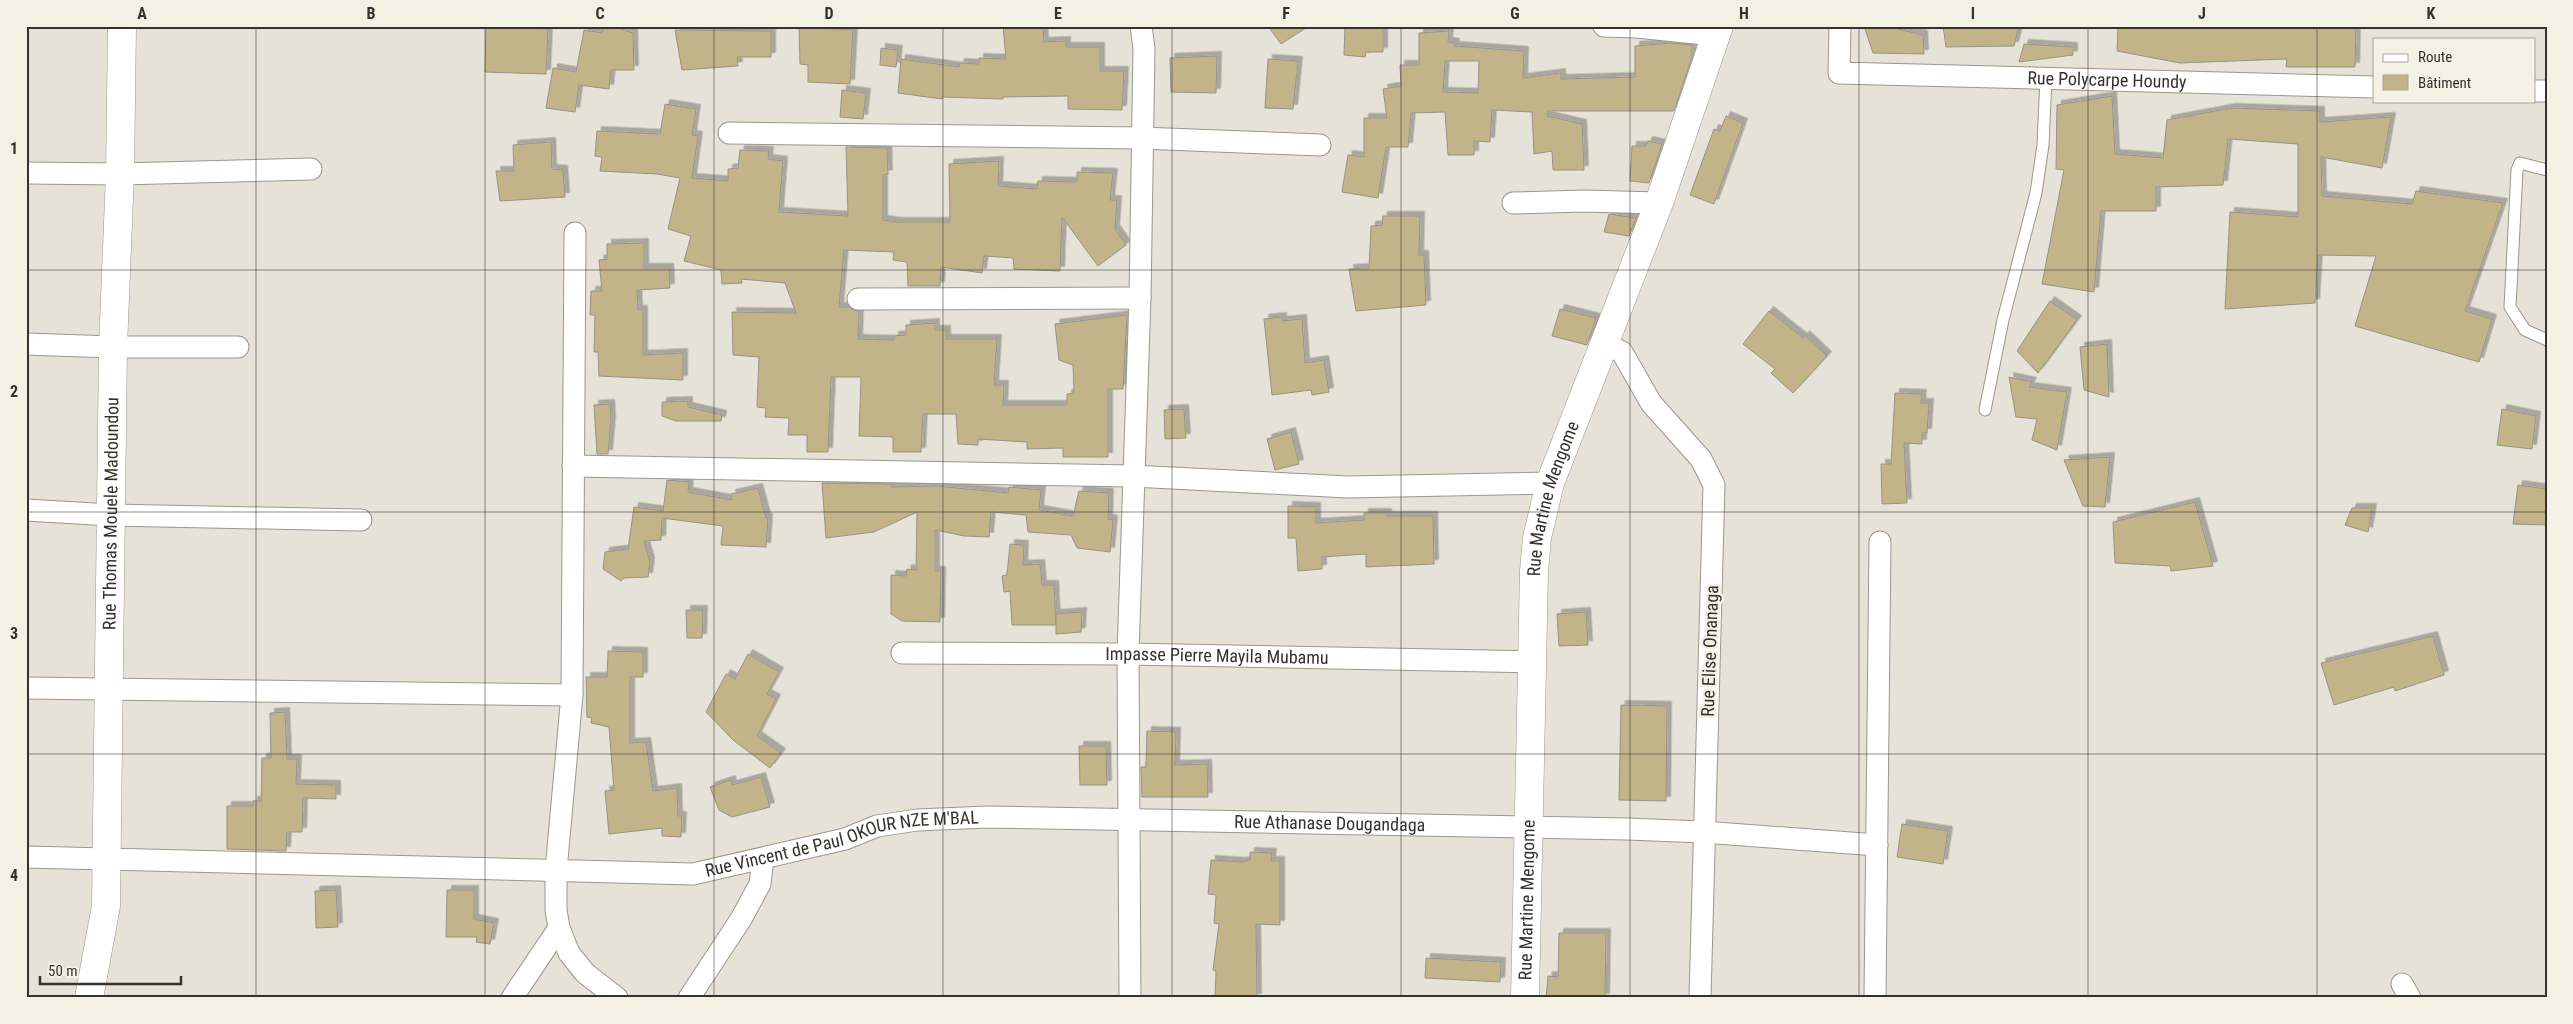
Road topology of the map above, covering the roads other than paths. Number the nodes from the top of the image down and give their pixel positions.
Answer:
1 (122, 26) edge
2 (1141, 26) edge
3 (1604, 26) edge
4 (1840, 26) edge
5 (1717, 31) edge
6 (2046, 78) junction
7 (2373, 87) edge
8 (729, 133) dead end
9 (1141, 138) junction
10 (1320, 145) dead end
11 (311, 169) dead end
12 (2547, 170) edge
13 (26, 173) edge
14 (120, 174) junction
15 (1513, 203) dead end
16 (1659, 203) junction
17 (576, 233) dead end
18 (1140, 298) junction
19 (858, 299) dead end
20 (2547, 340) edge
21 (26, 344) edge
22 (1605, 344) junction
23 (112, 347) junction
24 (238, 347) dead end
25 (1985, 410) dead end
26 (573, 466) junction
27 (1133, 476) junction
28 (1550, 483) junction
29 (26, 510) edge
30 (110, 515) junction
31 (361, 520) dead end
32 (1880, 542) dead end
33 (902, 653) dead end
34 (1128, 654) junction
35 (1533, 662) junction
36 (26, 688) edge
37 (108, 690) junction
38 (572, 695) junction
39 (1129, 820) junction
40 (1530, 828) junction
41 (1703, 832) junction
42 (1876, 845) junction
43 (26, 857) edge
44 (763, 859) junction
45 (108, 860) junction
46 (556, 870) junction
47 (558, 928) junction
48 (89, 998) edge
49 (512, 998) edge
50 (617, 998) edge
51 (689, 998) edge
52 (1130, 998) edge
53 (1525, 998) edge
54 (1700, 998) edge
55 (1874, 998) edge

1 - 14 street, Rue Thomas Mouele Madoundou
2 - 9 street
3 - 5 street
4 - 6 street, Rue Polycarpe Houndy
5 - 16 street, Rue Martine Mengome
6 - 7 street, Rue Polycarpe Houndy
6 - 25 lane
8 - 9 street
9 - 10 street
9 - 18 street
11 - 14 street
12 - 20 lane
13 - 14 street
14 - 23 street, Rue Thomas Mouele Madoundou
15 - 16 street
16 - 22 street, Rue Martine Mengome
17 - 26 street
18 - 19 street
18 - 27 street
21 - 23 street
22 - 28 street, Rue Martine Mengome
22 - 41 street, Rue Elise Onanaga
23 - 24 street
23 - 30 street, Rue Thomas Mouele Madoundou
26 - 27 street
26 - 38 street
27 - 28 street
27 - 34 street
28 - 35 street, Rue Martine Mengome
29 - 30 street
30 - 31 street
30 - 37 street, Rue Thomas Mouele Madoundou
32 - 42 street
33 - 34 street, Impasse Pierre Mayila Mubamu
34 - 35 street, Impasse Pierre Mayila Mubamu
34 - 39 street
35 - 40 street, Rue Martine Mengome
36 - 37 street
37 - 38 street
37 - 45 street, Rue Thomas Mouele Madoundou
38 - 46 street
39 - 40 street, Rue Athanase Dougandaga
39 - 44 street, Rue Vincent de Paul OKOUR NZE M'BAL
39 - 52 street
40 - 41 street, Rue Athanase Dougandaga
40 - 53 street, Rue Martine Mengome
41 - 42 street, Rue Athanase Dougandaga
41 - 54 street, Rue Elise Onanaga
42 - 55 street
43 - 45 street, Rue Vincent de Paul OKOUR NZE M'BAL
44 - 46 street, Rue Vincent de Paul OKOUR NZE M'BAL
44 - 51 street
45 - 46 street, Rue Vincent de Paul OKOUR NZE M'BAL
45 - 48 street, Rue Thomas Mouele Madoundou
46 - 47 street
47 - 49 street
47 - 50 street

